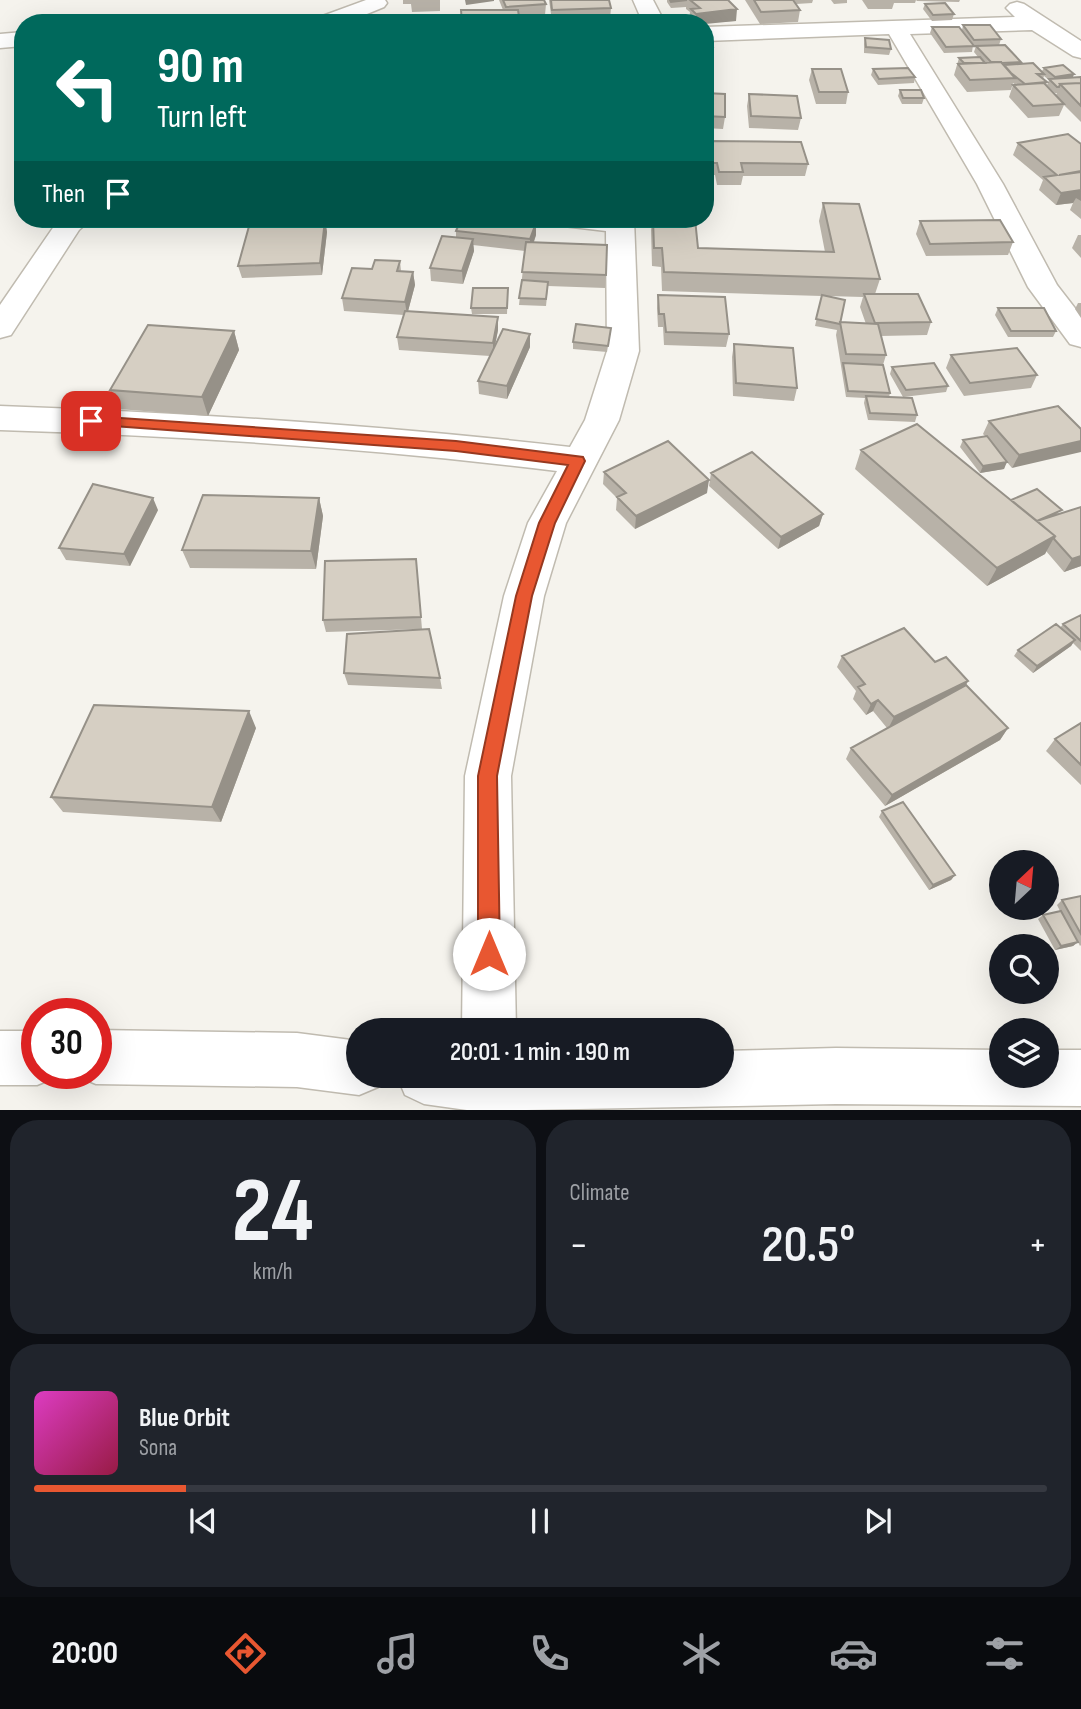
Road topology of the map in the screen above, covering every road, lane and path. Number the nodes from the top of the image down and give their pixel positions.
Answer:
1 (1007, 0) edge
2 (377, 3) dead end
3 (348, 14) edge
4 (1036, 23) junction
5 (897, 30) junction
6 (714, 34) edge
7 (1081, 51) edge
8 (67, 228) edge
9 (620, 228) edge
10 (0, 328) edge
11 (1081, 337) edge
12 (0, 418) edge
13 (578, 461) junction
14 (489, 1018) edge
15 (112, 1057) edge
16 (0, 1058) edge
17 (21, 1058) edge
18 (346, 1066) edge
19 (1081, 1078) edge
20 (489, 1090) edge

1 - 4 street
2 - 3 street
4 - 5 street
4 - 7 street
5 - 6 street
5 - 11 street
8 - 10 street
9 - 13 street
12 - 13 street
13 - 14 street
15 - 18 street
16 - 17 street
19 - 20 street

